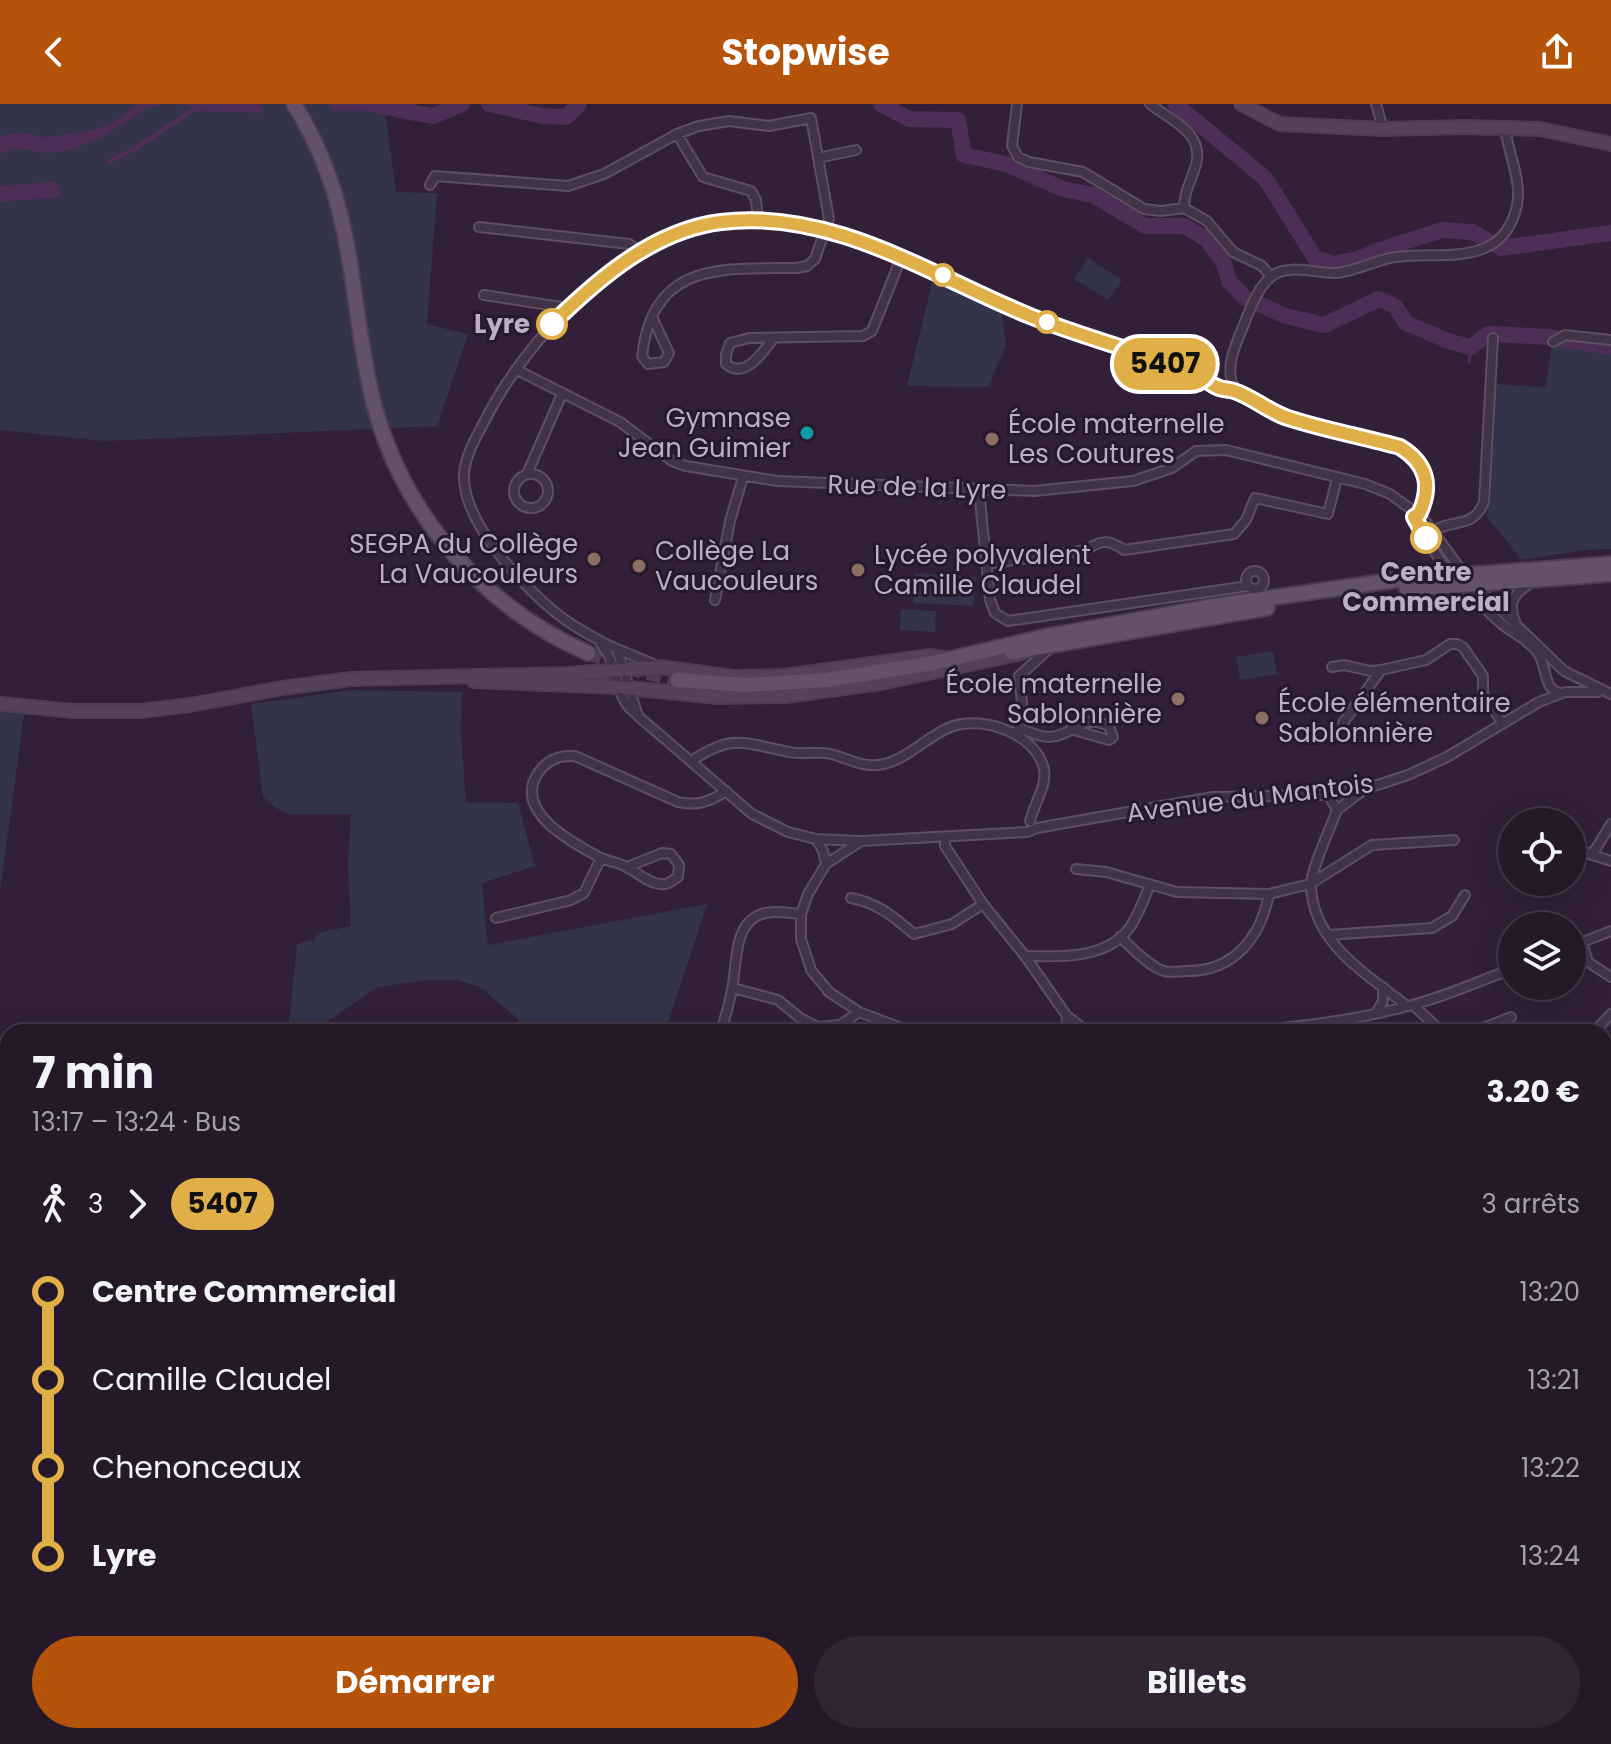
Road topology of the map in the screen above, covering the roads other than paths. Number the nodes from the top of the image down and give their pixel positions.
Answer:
1 (294, 104) edge
2 (1017, 104) edge
3 (1150, 104) edge
4 (1241, 104) edge
5 (1376, 104) edge
6 (1505, 128) junction
7 (1383, 129) junction
8 (677, 134) junction
9 (1611, 144) edge
10 (856, 150) dead end
11 (818, 158) junction
12 (430, 185) dead end
13 (1184, 208) junction
14 (758, 220) junction
15 (479, 227) dead end
16 (824, 231) junction
17 (641, 252) junction
18 (901, 258) junction
19 (1271, 277) junction
20 (484, 295) dead end
21 (568, 308) junction
22 (652, 317) junction
23 (774, 338) junction
24 (1493, 338) dead end
25 (1611, 340) edge
26 (1553, 342) dead end
27 (1230, 359) junction
28 (1216, 368) junction
29 (517, 370) junction
30 (1231, 370) junction
31 (1197, 374) junction
32 (1232, 381) junction
33 (1211, 382) junction
34 (1221, 388) junction
35 (1236, 391) junction
36 (562, 394) junction
37 (527, 474) junction
38 (743, 477) junction
39 (1337, 478) junction
40 (979, 490) junction
41 (1414, 513) junction
42 (1428, 534) junction
43 (1439, 559) junction
44 (986, 564) junction
45 (1611, 564) edge
46 (1611, 574) edge
47 (1433, 577) junction
48 (1538, 578) junction
49 (1463, 579) junction
50 (1248, 586) dead end
51 (1420, 588) junction
52 (715, 600) dead end
53 (1490, 613) junction
54 (1515, 622) junction
55 (597, 640) junction
56 (1052, 647) junction
57 (617, 649) junction
58 (588, 653) tunnel mouth
59 (956, 659) junction
60 (660, 667) junction
61 (1332, 667) dead end
62 (620, 669) junction
63 (1381, 670) junction
64 (596, 671) junction
65 (1565, 672) junction
66 (435, 676) junction
67 (677, 680) tunnel mouth
68 (1548, 684) junction
69 (624, 688) junction
70 (1563, 692) junction
71 (1611, 694) edge
72 (1539, 702) junction
73 (0, 704) edge
74 (1343, 723) dead end
75 (1503, 724) junction
76 (1071, 729) dead end
77 (1017, 731) junction
78 (691, 761) junction
79 (1365, 789) junction
80 (726, 791) junction
81 (1328, 794) junction
82 (1337, 810) junction
83 (1033, 824) junction
84 (1611, 824) edge
85 (945, 837) junction
86 (816, 839) junction
87 (1454, 840) dead end
88 (861, 841) junction
89 (1586, 853) edge
90 (1592, 855) junction
91 (601, 858) junction
92 (1611, 861) edge
93 (826, 864) junction
94 (627, 867) junction
95 (1076, 869) dead end
96 (1310, 884) junction
97 (1150, 885) junction
98 (1269, 894) junction
99 (1465, 895) dead end
100 (851, 898) dead end
101 (983, 904) junction
102 (801, 914) junction
103 (496, 918) dead end
104 (1611, 931) edge
105 (1328, 935) junction
106 (1120, 937) junction
107 (1586, 940) edge
108 (1586, 955) edge
109 (1025, 956) junction
110 (1498, 974) edge
111 (1611, 977) edge
112 (1383, 987) junction
113 (733, 988) junction
114 (1410, 1006) junction
115 (859, 1012) junction
116 (1376, 1013) junction
117 (1067, 1016) junction
118 (1511, 1017) dead end
119 (723, 1024) edge
120 (812, 1024) edge
121 (841, 1024) edge
122 (884, 1024) edge
123 (1066, 1024) edge
124 (1078, 1024) edge
125 (1326, 1024) edge
126 (1432, 1024) edge
127 (1493, 1024) edge

1 - 58 main road
2 - 13 street
3 - 13 street
4 - 7 main road
5 - 7 street
6 - 7 main road
6 - 9 main road
6 - 19 street
8 - 11 street
8 - 12 street
8 - 14 street
10 - 11 street
11 - 16 street
13 - 19 street
14 - 16 street
14 - 17 street
15 - 17 street
16 - 18 street
16 - 22 street
17 - 21 street
18 - 23 street
18 - 31 street
19 - 27 street
20 - 21 street
21 - 29 street
22 - 22 street
23 - 23 street
24 - 42 street
25 - 26 street
27 - 28 street
27 - 30 street
28 - 30 street
28 - 31 street
28 - 33 street
29 - 36 street, Rue de la Lyre
29 - 55 street
30 - 32 street
31 - 33 street
32 - 34 street
32 - 35 street
33 - 34 street
34 - 35 street
35 - 41 street
36 - 37 street
36 - 38 street, Rue de la Lyre
37 - 37 street
38 - 40 street, Rue de la Lyre
38 - 52 street
39 - 40 street, Rue de la Lyre
39 - 41 street
39 - 44 street
40 - 44 street
41 - 42 street
42 - 43 street
42 - 49 street
43 - 47 street
43 - 49 street
44 - 50 street
45 - 49 main road
46 - 48 main road
47 - 49 main road
47 - 59 main road
48 - 49 main road
48 - 54 street
49 - 51 main road
49 - 53 street
49 - 54 street
51 - 53 street
51 - 56 main road
53 - 68 street
54 - 65 street
55 - 57 street
55 - 62 street
55 - 64 street
56 - 59 main road
56 - 69 main road
56 - 77 street
57 - 60 street
57 - 62 street
59 - 60 main road
59 - 67 main road
60 - 62 main road
61 - 63 street
62 - 64 main road
62 - 69 street
63 - 74 street
63 - 75 street
64 - 66 main road
65 - 68 street
65 - 70 street
65 - 71 street
66 - 69 main road
66 - 73 main road
68 - 70 street
68 - 72 street, Avenue du Mantois
69 - 78 street, Avenue du Mantois
70 - 71 street
70 - 72 street, Avenue du Mantois
72 - 75 street, Avenue du Mantois
75 - 79 street, Avenue du Mantois
76 - 77 street
77 - 78 street
77 - 83 street
78 - 80 street, Avenue du Mantois
79 - 81 street, Avenue du Mantois
79 - 82 street
80 - 86 street, Avenue du Mantois
80 - 91 street
81 - 82 street
81 - 83 street, Avenue du Mantois
82 - 96 street
83 - 85 street, Avenue du Mantois
84 - 90 street
85 - 88 street, Avenue du Mantois
85 - 101 street
86 - 88 street, Avenue du Mantois
86 - 93 street
87 - 96 street
88 - 93 street
89 - 90 street
90 - 92 street
91 - 94 street
91 - 103 street
93 - 102 street
94 - 94 street
95 - 97 street
96 - 98 street
96 - 105 street
97 - 98 street
97 - 106 street
98 - 106 street
99 - 105 street
100 - 101 street
101 - 109 street
102 - 113 street
102 - 115 street
104 - 107 street
105 - 112 street
106 - 109 street
108 - 111 street
109 - 117 street
110 - 114 street
112 - 114 street
112 - 116 street
113 - 119 street
113 - 120 street
114 - 116 street
114 - 126 street
115 - 121 street
115 - 122 street
116 - 125 street
117 - 123 street
117 - 124 street
118 - 127 street

